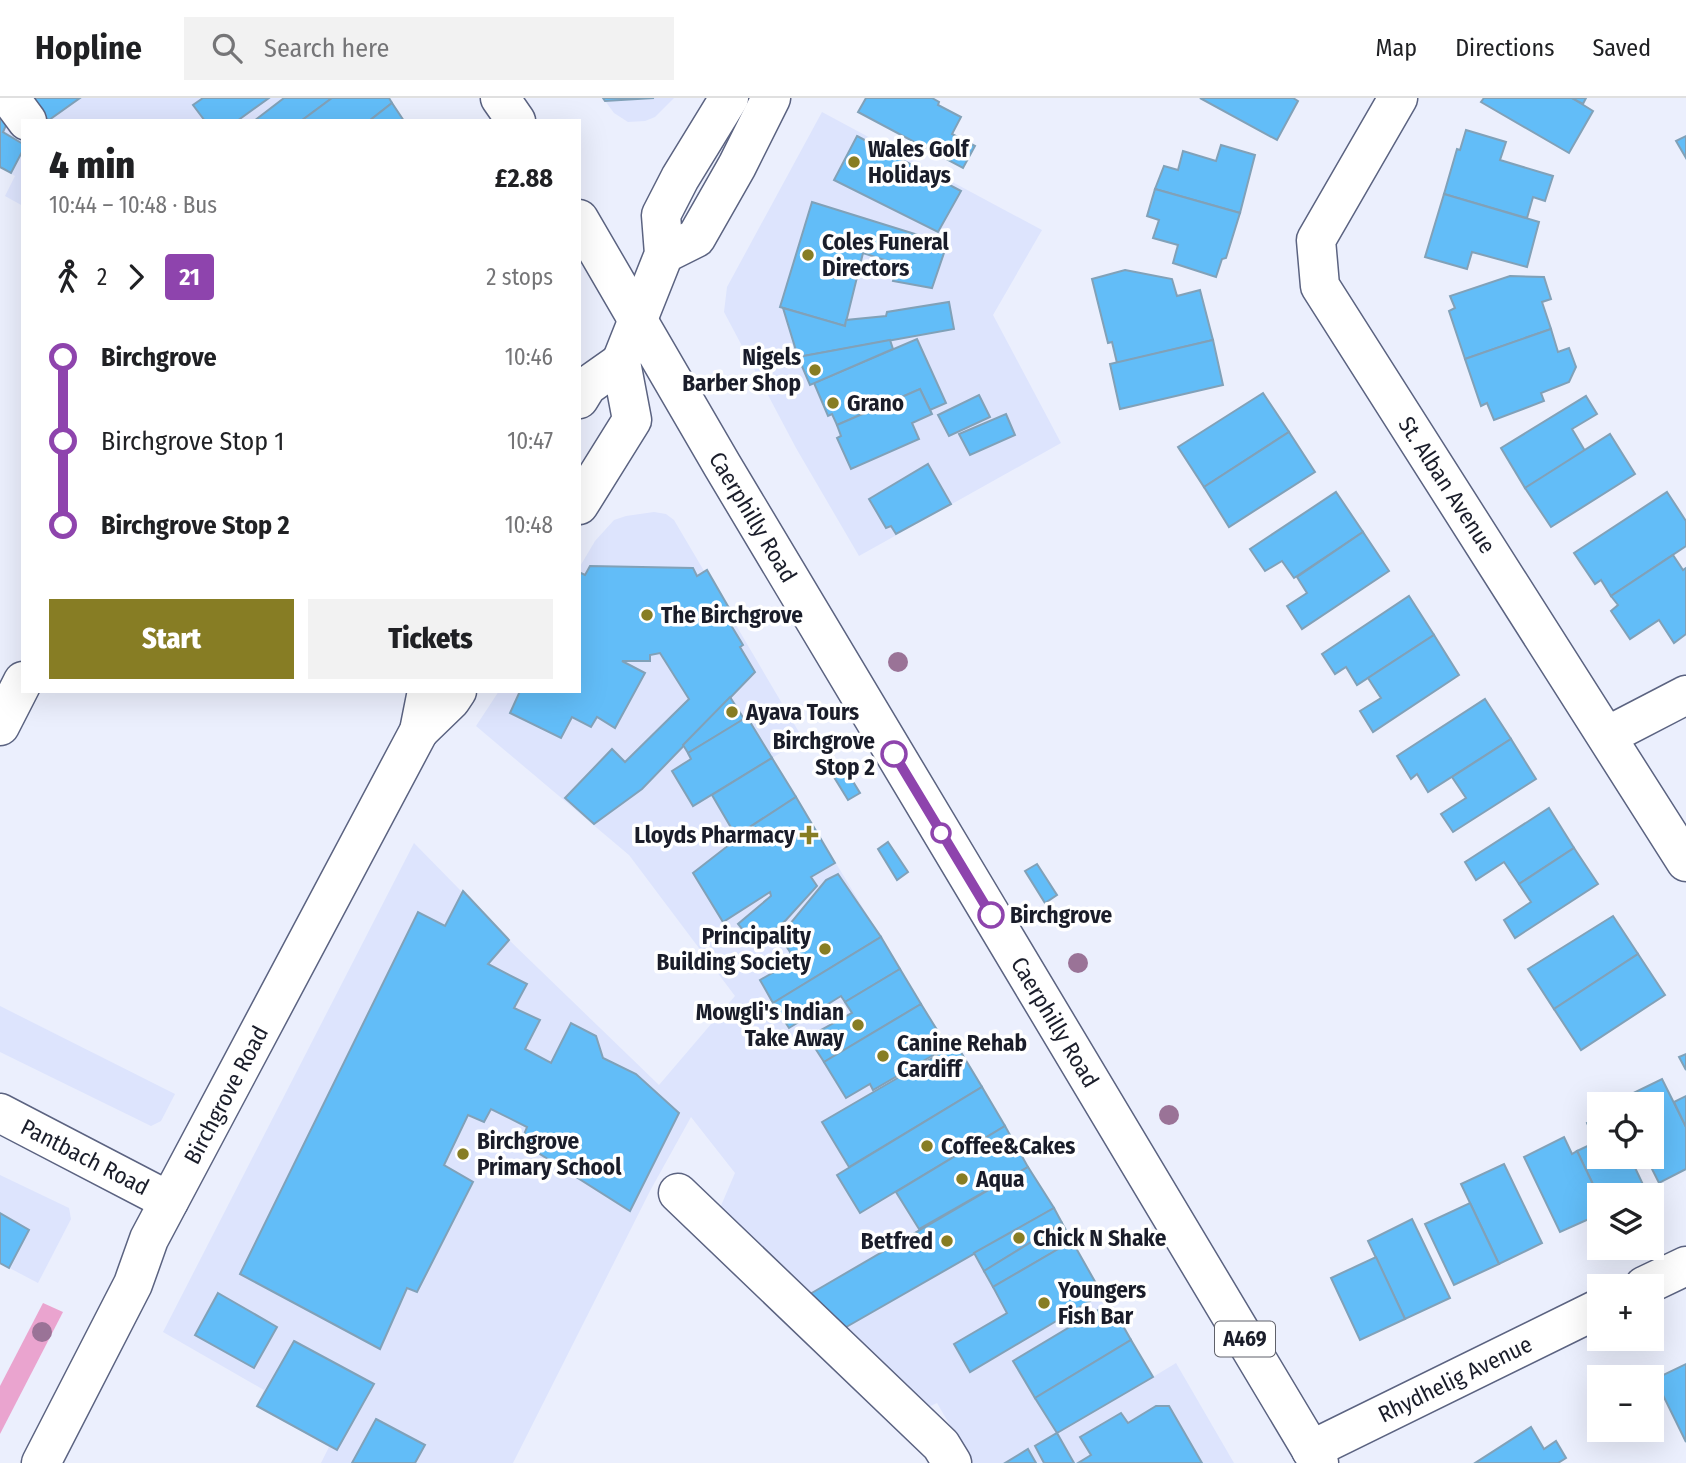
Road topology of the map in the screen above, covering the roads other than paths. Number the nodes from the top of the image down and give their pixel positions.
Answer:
1 (10, 98) edge
2 (500, 98) edge
3 (729, 98) edge
4 (771, 98) edge
5 (1398, 98) edge
6 (26, 119) edge
7 (515, 119) edge
8 (581, 222) edge
9 (664, 254) junction
10 (637, 317) junction
11 (621, 362) junction
12 (581, 396) edge
13 (581, 502) edge
14 (427, 693) edge
15 (456, 693) edge
16 (1686, 695) edge
17 (419, 731) junction
18 (1607, 736) junction
19 (1686, 862) edge
20 (0, 1114) edge
21 (678, 1193) dead end
22 (169, 1201) junction
23 (1686, 1266) edge
24 (1664, 1276) edge
25 (1587, 1315) edge
26 (1315, 1456) edge
27 (41, 1463) edge
28 (952, 1463) edge

1 - 6 street
2 - 7 street
3 - 9 street
4 - 9 street
5 - 18 street, St. Alban Avenue
8 - 10 street, Caerphilly Road / A469
9 - 10 street
10 - 11 street
10 - 26 street, Caerphilly Road / A469
11 - 12 street
11 - 13 street
14 - 17 street, Birchgrove Road
15 - 17 street, Birchgrove Road
16 - 18 street
17 - 22 street, Birchgrove Road
18 - 19 street, St. Alban Avenue
20 - 22 street, Pantbach Road
21 - 28 street
22 - 27 street, Birchgrove Road
23 - 24 street
25 - 26 street, Rhydhelig Avenue

